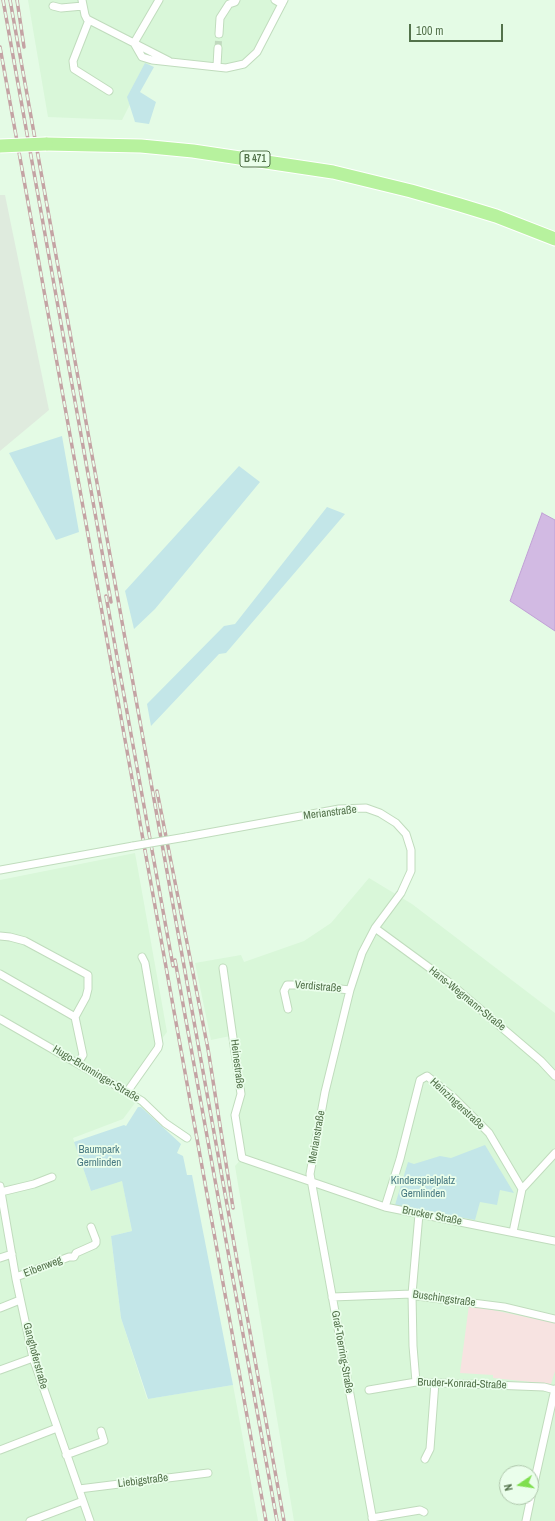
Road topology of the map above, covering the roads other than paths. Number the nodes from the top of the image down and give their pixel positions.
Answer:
1 (159, 0) edge
2 (236, 0) edge
3 (274, 0) edge
4 (283, 2) edge
5 (82, 3) edge
6 (54, 6) dead end
7 (89, 20) junction
8 (219, 34) tunnel mouth
9 (134, 43) junction
10 (218, 48) tunnel mouth
11 (217, 66) junction
12 (109, 91) dead end
13 (0, 146) edge
14 (555, 239) edge
15 (0, 870) edge
16 (375, 928) junction
17 (0, 936) edge
18 (142, 957) dead end
19 (223, 968) dead end
20 (0, 974) edge
21 (350, 990) junction
22 (288, 1009) dead end
23 (75, 1017) junction
24 (0, 1019) edge
25 (78, 1063) junction
26 (555, 1076) edge
27 (127, 1092) junction
28 (187, 1138) dead end
29 (555, 1154) edge
30 (52, 1177) dead end
31 (311, 1183) junction
32 (0, 1189) edge
33 (522, 1189) junction
34 (386, 1206) junction
35 (419, 1214) junction
36 (91, 1227) dead end
37 (513, 1232) junction
38 (555, 1241) edge
39 (12, 1254) junction
40 (0, 1258) edge
41 (16, 1277) junction
42 (412, 1294) junction
43 (332, 1297) junction
44 (20, 1300) junction
45 (0, 1308) edge
46 (555, 1319) edge
47 (33, 1358) junction
48 (0, 1370) edge
49 (416, 1382) junction
50 (435, 1382) junction
51 (555, 1389) edge
52 (369, 1390) dead end
53 (57, 1428) junction
54 (101, 1432) dead end
55 (0, 1450) edge
56 (66, 1455) junction
57 (425, 1459) dead end
58 (538, 1465) edge
59 (208, 1473) dead end
60 (79, 1489) junction
61 (83, 1501) junction
62 (529, 1505) edge
63 (424, 1512) dead end
64 (396, 1518) edge
65 (373, 1520) edge
66 (30, 1521) edge
67 (90, 1521) edge
68 (526, 1521) edge

1 - 9 street
2 - 8 street
3 - 4 street
4 - 11 street
5 - 6 street
5 - 7 street
7 - 9 street
7 - 12 street
9 - 11 street
10 - 11 street
13 - 14 highway, B 471, bridge
15 - 16 street, Merianstraße, bridge
16 - 21 street, Merianstraße
16 - 26 street, Hans-Wegmann-Straße
17 - 23 street
18 - 27 street
19 - 31 street, Heinestraße
20 - 23 street
21 - 22 street, Verdistraße
21 - 31 street, Merianstraße
23 - 25 street
24 - 25 street, Hugo-Brunninger-Straße
25 - 27 street, Hugo-Brunninger-Straße
27 - 28 street, Hugo-Brunninger-Straße
29 - 33 street
30 - 32 street
31 - 34 street, Brucker Straße
31 - 43 street, Graf-Toerring-Straße
32 - 39 street, Ganghoferstraße
33 - 34 street, Heinzingerstraße
33 - 37 street
34 - 35 street, Brucker Straße
35 - 37 street, Brucker Straße
35 - 42 street
36 - 41 street, Eibenweg
37 - 38 street, Brucker Straße
39 - 40 street
39 - 41 street, Ganghoferstraße
41 - 44 street, Ganghoferstraße
42 - 43 street, Buschingstraße
42 - 46 street, Buschingstraße
42 - 49 street
43 - 65 street, Graf-Toerring-Straße
44 - 45 street
44 - 47 street, Ganghoferstraße
47 - 48 street
47 - 53 street, Ganghoferstraße
49 - 50 street, Bruder-Konrad-Straße
49 - 52 street, Bruder-Konrad-Straße
50 - 51 street, Bruder-Konrad-Straße
50 - 57 street
51 - 58 street
53 - 55 street
53 - 56 street, Ganghoferstraße
54 - 56 street
56 - 60 street, Ganghoferstraße
59 - 60 street, Liebigstraße
60 - 61 street, Ganghoferstraße
61 - 66 street
61 - 67 street, Ganghoferstraße
62 - 68 street
63 - 64 street
64 - 65 street

